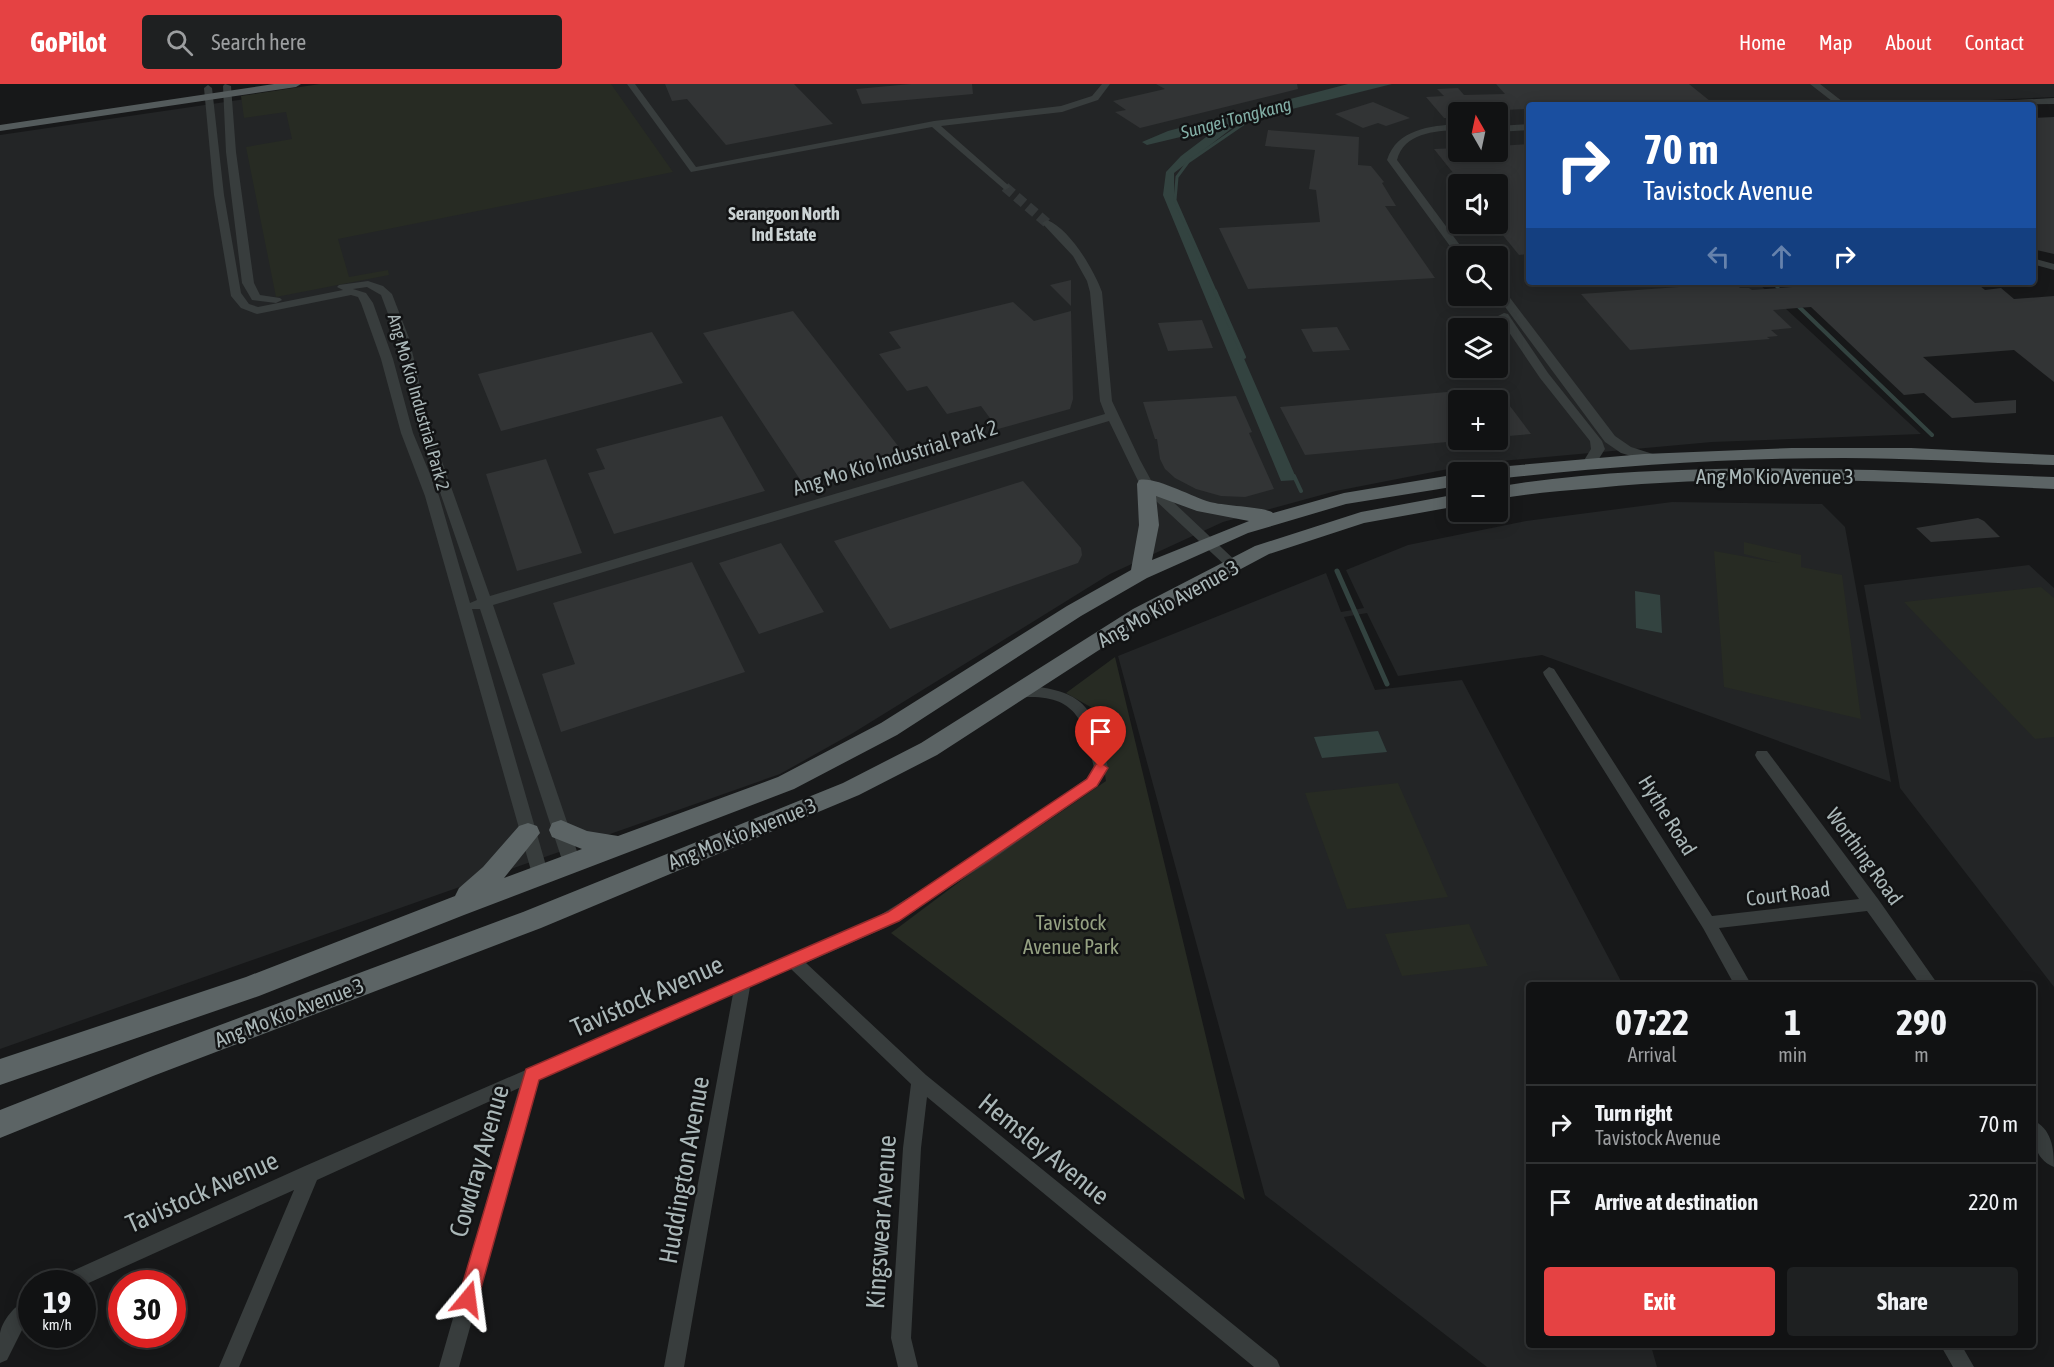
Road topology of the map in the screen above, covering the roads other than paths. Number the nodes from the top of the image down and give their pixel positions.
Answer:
1 (239, 84) edge
2 (296, 84) edge
3 (631, 84) edge
4 (1106, 84) edge
5 (1808, 84) edge
6 (1814, 84) edge
7 (251, 87) edge
8 (228, 90) junction
9 (209, 98) junction
10 (1832, 102) edge
11 (1839, 102) edge
12 (2036, 103) edge
13 (2054, 103) edge
14 (2036, 104) edge
15 (0, 119) edge
16 (934, 124) junction
17 (1526, 126) edge
18 (1508, 127) edge
19 (0, 128) edge
20 (1448, 130) edge
21 (1448, 131) edge
22 (1005, 187) tunnel mouth
23 (1047, 224) tunnel mouth
24 (1456, 246) edge
25 (1467, 246) edge
26 (2036, 256) edge
27 (2054, 260) edge
28 (2036, 262) edge
29 (2054, 267) edge
30 (1508, 303) edge
31 (1498, 306) edge
32 (1111, 416) junction
33 (1651, 458) junction
34 (2054, 460) edge
35 (1590, 462) junction
36 (1508, 472) edge
37 (1448, 482) edge
38 (2054, 483) edge
39 (1146, 484) junction
40 (1508, 492) edge
41 (1448, 502) edge
42 (1285, 514) junction
43 (1209, 543) junction
44 (1233, 566) junction
45 (1140, 573) junction
46 (485, 602) junction
47 (464, 608) junction
48 (1549, 672) dead end
49 (1015, 694) junction
50 (1762, 755) dead end
51 (813, 769) junction
52 (832, 796) junction
53 (561, 830) junction
54 (528, 833) junction
55 (625, 843) junction
56 (572, 863) junction
57 (540, 876) junction
58 (1873, 904) junction
59 (455, 907) junction
60 (1708, 923) junction
61 (793, 961) junction
62 (1742, 982) edge
63 (1928, 982) edge
64 (743, 983) junction
65 (0, 1072) edge
66 (532, 1074) junction
67 (920, 1080) junction
68 (0, 1124) edge
69 (2036, 1133) edge
70 (2054, 1158) edge
71 (312, 1172) junction
72 (96, 1270) edge
73 (18, 1319) edge
74 (1952, 1348) edge
75 (0, 1353) edge
76 (229, 1367) edge
77 (449, 1367) edge
78 (674, 1367) edge
79 (908, 1367) edge
80 (1270, 1367) edge
81 (1964, 1367) edge

1 - 8 main road
2 - 7 main road
3 - 16 street
4 - 16 street
5 - 10 street
6 - 11 street
7 - 8 main road
8 - 9 main road
8 - 46 street, Ang Mo Kio Industrial Park 2
9 - 15 main road
9 - 19 main road
9 - 47 street, Ang Mo Kio Industrial Park 2
12 - 13 street
13 - 14 street
16 - 22 street
17 - 18 street
20 - 24 street
21 - 25 street
23 - 32 street
26 - 27 street
28 - 29 street
30 - 33 street
31 - 35 street
32 - 39 street
32 - 46 street, Ang Mo Kio Industrial Park 2
33 - 34 highway, Ang Mo Kio Avenue 3
33 - 35 highway, Ang Mo Kio Avenue 3
35 - 36 highway, Ang Mo Kio Avenue 3
37 - 42 highway, Ang Mo Kio Avenue 3
38 - 40 highway, Ang Mo Kio Avenue 3
39 - 42 highway
39 - 43 street
39 - 45 highway
41 - 44 highway, Ang Mo Kio Avenue 3
42 - 43 highway, Ang Mo Kio Avenue 3
43 - 44 street
43 - 45 highway, Ang Mo Kio Avenue 3
44 - 49 highway, Ang Mo Kio Avenue 3
45 - 51 highway, Ang Mo Kio Avenue 3
46 - 47 street, Ang Mo Kio Industrial Park 2
46 - 53 street, Ang Mo Kio Industrial Park 2
47 - 54 street, Ang Mo Kio Industrial Park 2
48 - 60 street, Hythe Road
49 - 52 highway, Ang Mo Kio Avenue 3
49 - 61 street, Tavistock Avenue
50 - 58 street, Worthing Road
51 - 52 highway
51 - 55 highway, Ang Mo Kio Avenue 3
52 - 68 highway, Ang Mo Kio Avenue 3
53 - 55 highway
53 - 56 street, Ang Mo Kio Industrial Park 2
54 - 57 street, Ang Mo Kio Industrial Park 2
54 - 59 highway
55 - 56 highway, Ang Mo Kio Avenue 3
56 - 57 highway, Ang Mo Kio Avenue 3
57 - 59 highway, Ang Mo Kio Avenue 3
58 - 60 street, Court Road
58 - 63 street, Worthing Road
59 - 65 highway, Ang Mo Kio Avenue 3
60 - 62 street, Hythe Road
61 - 64 street, Tavistock Avenue
61 - 67 street, Hemsley Avenue
64 - 66 street, Tavistock Avenue
64 - 78 street, Huddington Avenue
66 - 71 street, Tavistock Avenue
66 - 77 street, Cowdray Avenue
67 - 79 street, Kingswear Avenue
67 - 80 street, Hemsley Avenue
69 - 70 street
71 - 72 street, Tavistock Avenue
71 - 76 street
73 - 75 street
74 - 81 street

